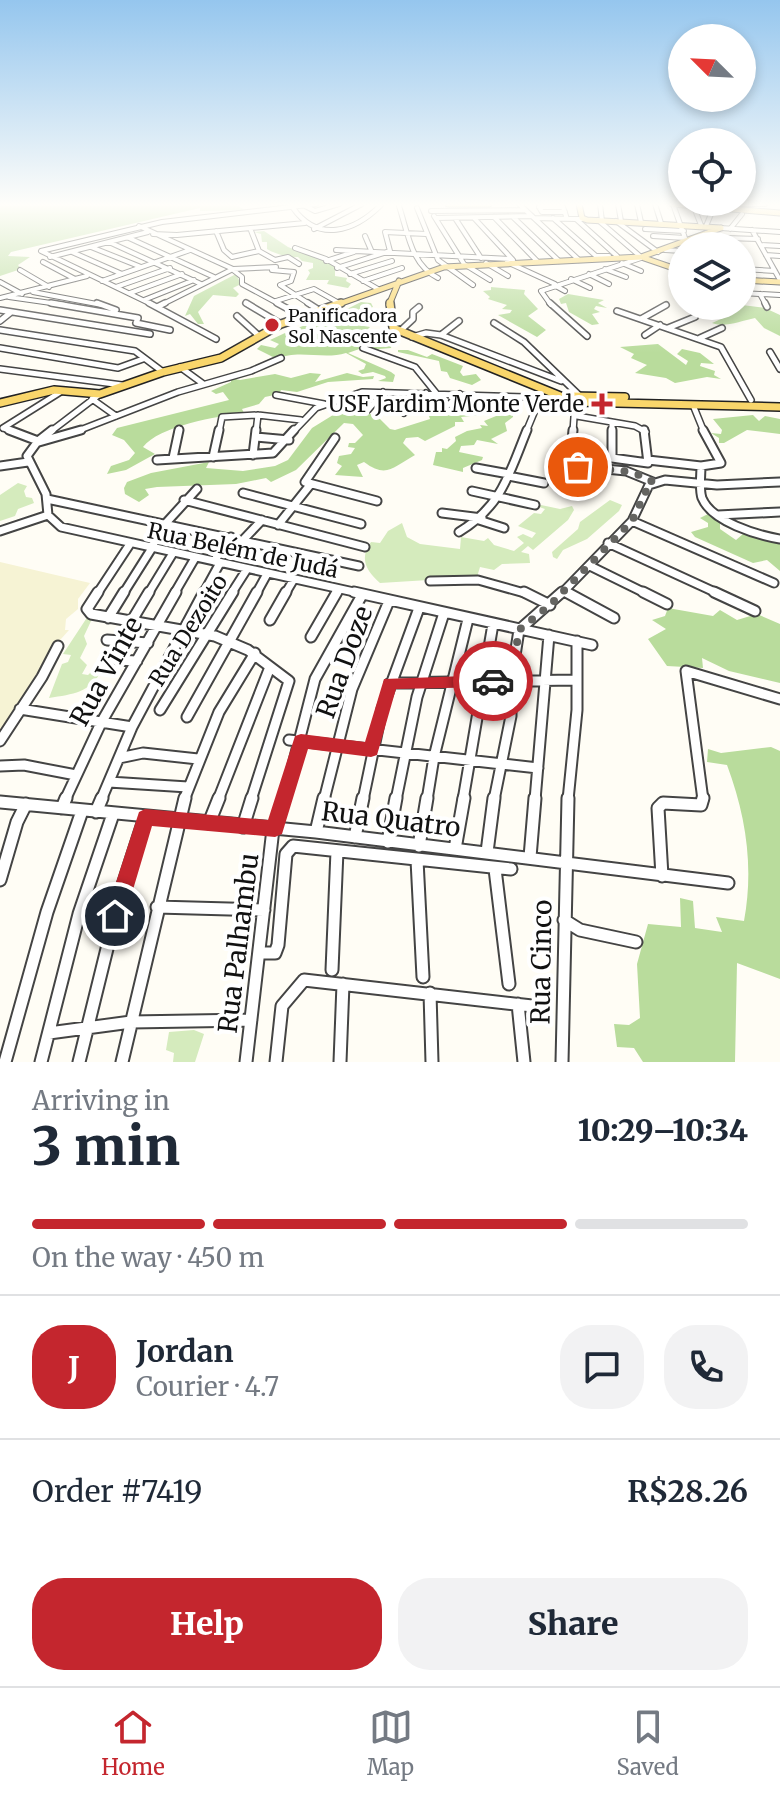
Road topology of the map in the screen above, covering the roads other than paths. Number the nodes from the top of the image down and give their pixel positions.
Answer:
1 (413, 253) edge
2 (44, 254) edge
3 (63, 254) edge
4 (74, 254) edge
5 (106, 254) edge
6 (136, 254) edge
7 (166, 254) edge
8 (179, 254) edge
9 (198, 254) edge
10 (228, 254) edge
11 (247, 254) edge
12 (262, 254) edge
13 (308, 254) edge
14 (346, 254) edge
15 (381, 254) joint
16 (419, 254) edge
17 (479, 254) edge
18 (505, 254) edge
19 (530, 254) edge
20 (551, 254) edge
21 (572, 254) edge
22 (594, 254) edge
23 (615, 254) edge
24 (637, 254) edge
25 (652, 254) edge
26 (436, 255) junction
27 (766, 255) joint
28 (172, 256) junction
29 (459, 256) junction
30 (617, 256) junction
31 (780, 256) edge
32 (48, 257) junction
33 (641, 257) junction
34 (483, 260) junction
35 (579, 260) junction
36 (326, 261) junction
37 (392, 261) junction
38 (511, 261) junction
39 (537, 261) junction
40 (559, 261) junction
41 (43, 262) dead end
42 (155, 262) junction
43 (622, 263) junction
44 (275, 264) junction
45 (299, 264) dead end
46 (464, 264) junction
47 (771, 265) junction
48 (780, 265) edge
49 (668, 266) edge
50 (141, 267) junction
51 (444, 267) junction
52 (756, 267) edge
53 (170, 268) junction
54 (337, 268) junction
55 (402, 268) junction
56 (266, 269) junction
57 (605, 269) junction
58 (20, 270) dead end
59 (233, 270) junction
60 (641, 271) dead end
61 (775, 271) junction
62 (426, 272) junction
63 (122, 274) junction
64 (182, 274) junction
65 (350, 274) junction
66 (589, 274) junction
67 (87, 276) junction
68 (508, 276) dead end
69 (214, 277) junction
70 (411, 277) junction
71 (626, 277) dead end
72 (438, 278) dead end
73 (75, 279) junction
74 (571, 279) junction
75 (194, 280) junction
76 (490, 280) dead end
77 (756, 280) edge
78 (102, 281) junction
79 (363, 281) junction
80 (399, 281) junction
81 (780, 281) edge
82 (0, 282) edge
83 (201, 284) junction
84 (609, 284) dead end
85 (473, 285) dead end
86 (555, 285) junction
87 (49, 287) junction
88 (116, 287) junction
89 (590, 288) dead end
90 (378, 289) junction
91 (565, 291) dead end
92 (33, 292) junction
93 (130, 293) junction
94 (22, 294) junction
95 (756, 294) edge
96 (760, 294) junction
97 (294, 295) junction
98 (780, 295) edge
99 (3, 297) edge
100 (144, 300) junction
101 (276, 301) junction
102 (246, 303) dead end
103 (339, 303) junction
104 (666, 305) dead end
105 (157, 307) junction
106 (419, 307) dead end
107 (767, 307) dead end
108 (0, 310) edge
109 (319, 310) junction
110 (617, 311) dead end
111 (10, 313) junction
112 (122, 313) junction
113 (237, 316) dead end
114 (301, 316) junction
115 (641, 319) junction
116 (688, 320) edge
117 (0, 321) edge
118 (459, 321) dead end
119 (494, 323) dead end
120 (281, 324) junction
121 (660, 325) junction
122 (668, 328) junction
123 (722, 328) dead end
124 (0, 330) edge
125 (170, 330) dead end
126 (399, 332) junction
127 (150, 334) dead end
128 (258, 335) junction
129 (441, 335) junction
130 (645, 335) dead end
131 (587, 336) dead end
132 (412, 337) junction
133 (700, 338) junction
134 (216, 339) dead end
135 (0, 348) edge
136 (363, 348) dead end
137 (780, 354) edge
138 (281, 358) dead end
139 (143, 359) junction
140 (180, 367) junction
141 (0, 369) edge
142 (780, 369) edge
143 (163, 372) junction
144 (561, 381) junction
145 (202, 383) junction
146 (122, 385) junction
147 (65, 389) junction
148 (383, 392) junction
149 (426, 393) junction
150 (436, 393) junction
151 (460, 394) junction
152 (276, 395) dead end
153 (541, 396) junction
154 (96, 397) junction
155 (572, 398) junction
156 (751, 400) junction
157 (0, 403) edge
158 (324, 404) junction
159 (780, 404) edge
160 (693, 405) junction
161 (446, 407) dead end
162 (368, 410) dead end
163 (404, 413) dead end
164 (258, 415) junction
165 (116, 416) junction
166 (577, 416) junction
167 (301, 420) junction
168 (612, 424) junction
169 (179, 429) dead end
170 (256, 437) junction
171 (335, 438) dead end
172 (289, 440) junction
173 (38, 442) junction
174 (253, 455) junction
175 (213, 457) junction
176 (173, 458) junction
177 (157, 460) dead end
178 (648, 461) junction
179 (28, 462) junction
180 (0, 466) edge
181 (701, 466) junction
182 (476, 468) dead end
183 (508, 475) junction
184 (653, 482) junction
185 (780, 482) edge
186 (544, 483) dead end
187 (308, 484) junction
188 (701, 484) junction
189 (197, 489) dead end
190 (472, 491) dead end
191 (243, 493) dead end
192 (500, 497) junction
193 (47, 499) junction
194 (184, 500) junction
195 (377, 501) dead end
196 (535, 505) dead end
197 (293, 507) junction
198 (780, 512) edge
199 (442, 513) dead end
200 (48, 515) junction
201 (718, 515) junction
202 (481, 519) junction
203 (262, 520) junction
204 (632, 521) junction
205 (166, 523) junction
206 (361, 524) dead end
207 (278, 525) junction
208 (504, 528) dead end
209 (0, 531) edge
210 (459, 532) dead end
211 (231, 537) junction
212 (780, 539) edge
213 (243, 540) junction
214 (608, 543) junction
215 (130, 544) junction
216 (365, 547) dead end
217 (151, 548) junction
218 (173, 553) junction
219 (195, 558) junction
220 (217, 562) junction
221 (359, 566) dead end
222 (590, 566) junction
223 (247, 569) junction
224 (267, 574) junction
225 (294, 579) junction
226 (430, 581) dead end
227 (774, 583) dead end
228 (339, 589) junction
229 (564, 591) junction
230 (362, 595) junction
231 (389, 601) junction
232 (667, 604) dead end
233 (550, 605) junction
234 (419, 608) junction
235 (755, 611) dead end
236 (444, 613) junction
237 (108, 618) junction
238 (614, 618) dead end
239 (468, 619) junction
240 (270, 620) dead end
241 (131, 622) junction
242 (493, 624) junction
243 (157, 625) junction
244 (186, 629) junction
245 (519, 630) junction
246 (207, 634) junction
247 (549, 635) junction
248 (311, 637) dead end
249 (107, 640) dead end
250 (230, 640) junction
251 (577, 641) junction
252 (148, 643) junction
253 (592, 645) dead end
254 (58, 646) dead end
255 (255, 653) junction
256 (116, 660) dead end
257 (137, 661) junction
258 (270, 667) junction
259 (546, 679) junction
260 (575, 680) junction
261 (511, 681) junction
262 (482, 682) junction
263 (390, 683) junction
264 (422, 683) junction
265 (451, 683) junction
266 (780, 699) edge
267 (20, 709) junction
268 (160, 710) dead end
269 (187, 717) dead end
270 (101, 723) junction
271 (132, 727) junction
272 (289, 740) dead end
273 (0, 741) edge
274 (301, 741) junction
275 (338, 746) junction
276 (371, 750) junction
277 (404, 754) junction
278 (434, 757) junction
279 (119, 758) junction
280 (198, 759) junction
281 (468, 760) junction
282 (499, 765) junction
283 (0, 766) edge
284 (538, 768) junction
285 (76, 775) junction
286 (109, 782) junction
287 (188, 787) junction
288 (0, 802) edge
289 (26, 804) junction
290 (62, 808) junction
291 (82, 811) junction
292 (96, 812) junction
293 (113, 814) junction
294 (145, 817) junction
295 (178, 819) junction
296 (209, 823) junction
297 (243, 827) junction
298 (274, 829) junction
299 (316, 832) junction
300 (355, 837) junction
301 (388, 842) junction
302 (419, 846) junction
303 (455, 849) junction
304 (337, 851) junction
305 (487, 852) junction
306 (530, 857) junction
307 (417, 860) junction
308 (565, 862) junction
309 (495, 869) junction
310 (511, 869) dead end
311 (1, 874) edge
312 (662, 876) junction
313 (728, 883) dead end
314 (157, 907) junction
315 (264, 910) junction
316 (564, 920) junction
317 (636, 942) dead end
318 (259, 953) junction
319 (332, 970) dead end
320 (423, 977) dead end
321 (343, 984) junction
322 (509, 984) dead end
323 (430, 993) junction
324 (518, 1004) junction
325 (541, 1007) dead end
326 (251, 1020) junction
327 (131, 1022) junction
328 (88, 1028) junction
329 (49, 1033) junction
330 (5, 1062) edge
331 (41, 1062) edge
332 (79, 1062) edge
333 (122, 1062) edge
334 (246, 1062) edge
335 (276, 1062) edge
336 (340, 1062) edge
337 (432, 1062) edge
338 (524, 1062) edge
339 (562, 1062) edge

1 - 62 street
2 - 32 street
3 - 32 street
4 - 63 street
5 - 50 street
6 - 42 street
7 - 28 street
8 - 28 street
9 - 59 street
10 - 11 street
12 - 44 street
13 - 36 street
14 - 36 street
15 - 37 street
15 - 54 street
16 - 26 street
17 - 34 street
18 - 38 street
19 - 39 street
20 - 40 street
21 - 35 street
22 - 30 street
23 - 30 street
24 - 33 street
25 - 33 main road
26 - 29 street
26 - 51 street
27 - 31 street
27 - 47 street
28 - 42 street
28 - 69 street
29 - 34 street
29 - 46 street
30 - 33 street
32 - 67 street
33 - 35 main road
33 - 43 street
33 - 49 main road
34 - 38 main road
34 - 46 main road
34 - 68 street
35 - 40 main road
36 - 54 street
37 - 55 street
37 - 65 street
38 - 39 main road
38 - 86 street
39 - 40 main road
41 - 73 street
42 - 50 street
42 - 53 street
43 - 57 street
43 - 60 street
44 - 45 street
44 - 56 street
46 - 51 main road
46 - 76 street
47 - 48 street
47 - 61 street
50 - 63 street
51 - 62 main road
51 - 85 street
52 - 61 street
53 - 64 street
53 - 88 street
54 - 65 street
55 - 70 street
55 - 79 street
56 - 59 street
56 - 97 street
57 - 66 street
57 - 71 street
58 - 87 street
59 - 69 street
59 - 101 street
61 - 81 street
62 - 70 main road
62 - 72 street
63 - 78 street
64 - 75 street
64 - 93 street
65 - 79 street
66 - 74 street
66 - 84 street
67 - 73 street
67 - 78 street
69 - 83 street
70 - 80 main road
73 - 87 street
74 - 86 street
74 - 89 street
75 - 83 street
75 - 100 street
77 - 81 main road
78 - 88 street
79 - 90 street
80 - 90 main road
80 - 126 main road
82 - 94 street
83 - 105 street
86 - 91 street
86 - 131 street
87 - 92 street
88 - 93 street
90 - 103 main road
92 - 94 street
92 - 112 street
93 - 100 street
94 - 99 street
95 - 96 street
96 - 98 street
96 - 107 street
97 - 101 street
97 - 103 street
97 - 109 street
99 - 112 street
100 - 105 street
101 - 114 street
102 - 120 street
103 - 109 main road
104 - 115 street
105 - 134 street
106 - 126 street
108 - 111 street
109 - 114 main road
110 - 115 street
111 - 117 street
111 - 127 street
112 - 125 street
113 - 128 street
114 - 120 main road
115 - 121 street
116 - 122 street
118 - 129 street
119 - 144 street
120 - 128 main road
121 - 122 street
121 - 130 street
122 - 133 street
123 - 133 street
124 - 139 street
126 - 132 main road
128 - 140 main road
129 - 132 street
129 - 144 street
132 - 155 main road
133 - 156 street
135 - 139 street
136 - 150 street
137 - 142 street
138 - 145 street
139 - 143 street
140 - 143 main road
140 - 145 street
141 - 146 street
143 - 146 main road
144 - 155 street
145 - 165 street
146 - 154 main road
147 - 154 main road
147 - 157 main road
147 - 173 street
148 - 149 street
148 - 158 street
148 - 162 street
149 - 150 street
149 - 163 street
150 - 151 street
151 - 153 street
151 - 161 street
152 - 158 street
153 - 155 street
153 - 183 street
154 - 165 street
154 - 173 street
155 - 156 main road
155 - 160 main road
155 - 166 street
156 - 159 main road
158 - 167 street
159 - 160 main road
160 - 181 street
164 - 167 street
164 - 170 street
164 - 175 street
165 - 173 street
166 - 168 street
166 - 184 street
167 - 172 street
168 - 178 street
168 - 178 street
169 - 176 street
170 - 172 street
170 - 174 street
171 - 187 street
172 - 174 street
173 - 179 street
174 - 175 street
175 - 176 street
176 - 177 street
178 - 181 street
179 - 180 street
179 - 193 street
181 - 188 street
182 - 183 street
183 - 186 street
183 - 192 street
184 - 188 street
184 - 204 street
185 - 188 street
187 - 195 street
187 - 197 street
188 - 201 street
189 - 194 street
190 - 192 street
191 - 197 street
192 - 196 street
192 - 202 street
193 - 200 street
193 - 205 street
194 - 203 street
194 - 205 street
197 - 206 street
197 - 207 street
198 - 201 street
199 - 202 street
200 - 209 street
200 - 215 street, Rua Belém de Judá
201 - 212 street
202 - 208 street
202 - 210 street
203 - 207 street
203 - 213 street
204 - 214 street
204 - 227 street
205 - 211 street
205 - 217 street
207 - 216 street
211 - 213 street
211 - 220 street
213 - 221 street
214 - 222 street
214 - 235 street
215 - 217 street, Rua Belém de Judá
215 - 237 street
217 - 218 street, Rua Belém de Judá
217 - 237 street
218 - 219 street, Rua Belém de Judá
218 - 241 street
219 - 220 street, Rua Belém de Judá
219 - 243 street, Rua Vinte
220 - 223 street, Rua Belém de Judá
220 - 244 street
222 - 229 street
222 - 232 street
223 - 224 street, Rua Belém de Judá
223 - 246 street, Rua Dezoito
224 - 225 street, Rua Belém de Judá
224 - 250 street
225 - 228 street, Rua Belém de Judá
225 - 240 street
226 - 233 street
228 - 230 street, Rua Belém de Judá
228 - 248 street
229 - 233 street
229 - 238 street
230 - 231 street, Rua Belém de Judá
230 - 274 street, Rua Doze
231 - 234 street, Rua Belém de Judá
231 - 275 street, Rua Doze
233 - 245 street
234 - 236 street, Rua Belém de Judá
234 - 263 street
236 - 239 street, Rua Belém de Judá
236 - 264 street
237 - 241 street
239 - 242 street, Rua Belém de Judá
239 - 265 street
241 - 243 street
242 - 245 street, Rua Belém de Judá
242 - 262 street
243 - 244 street
243 - 252 street, Rua Vinte
244 - 246 street
244 - 271 street
245 - 247 street, Rua Belém de Judá
245 - 261 street
246 - 250 street
246 - 268 street, Rua Dezoito
247 - 251 street, Rua Belém de Judá
247 - 259 street
249 - 252 street
250 - 255 street
250 - 269 street
251 - 253 street, Rua Belém de Judá
251 - 260 street
252 - 257 street, Rua Vinte
254 - 267 street
255 - 258 street
255 - 280 street
256 - 257 street
257 - 270 street, Rua Vinte
258 - 296 street
258 - 297 street
259 - 260 street
259 - 261 street
259 - 284 street
260 - 308 street, Rua Cinco
261 - 262 street
261 - 282 street
262 - 265 street
262 - 281 street
263 - 264 street
263 - 276 street
264 - 265 street
264 - 277 street
265 - 278 street
266 - 312 street
267 - 270 street
267 - 273 street
270 - 271 street
270 - 285 street, Rua Vinte
271 - 279 street
272 - 274 street
274 - 275 street
274 - 298 street, Rua Doze
275 - 276 street
275 - 299 street, Rua Doze
276 - 277 street
276 - 300 street
277 - 278 street
277 - 301 street
278 - 281 street
278 - 302 street
279 - 280 street
279 - 286 street
280 - 287 street
281 - 282 street
281 - 303 street
282 - 284 street
282 - 305 street
283 - 285 street
284 - 306 street
285 - 290 street, Rua Vinte
286 - 287 street
286 - 292 street
287 - 295 street
288 - 289 street, Rua Quatro
289 - 290 street, Rua Quatro
289 - 311 street
290 - 291 street, Rua Quatro
291 - 292 street, Rua Quatro
291 - 330 street
292 - 293 street, Rua Quatro
293 - 294 street, Rua Quatro
293 - 329 street
294 - 295 street, Rua Quatro
294 - 328 street
295 - 296 street, Rua Quatro
295 - 314 street
296 - 297 street, Rua Quatro
297 - 298 street, Rua Quatro
298 - 299 street, Rua Quatro
298 - 315 street, Rua Palhambu
299 - 300 street, Rua Quatro
300 - 301 street, Rua Quatro
301 - 302 street, Rua Quatro
302 - 303 street, Rua Quatro
303 - 305 street, Rua Quatro
304 - 307 street
304 - 318 street
304 - 319 street
305 - 306 street, Rua Quatro
306 - 308 street, Rua Quatro
307 - 309 street
307 - 320 street
308 - 312 street, Rua Quatro
308 - 316 street, Rua Cinco
309 - 310 street
309 - 322 street
312 - 313 street, Rua Quatro
314 - 315 street
314 - 327 street
315 - 318 street, Rua Palhambu
316 - 317 street
316 - 339 street, Rua Cinco
318 - 326 street, Rua Palhambu
321 - 323 street
321 - 335 street
321 - 336 street
323 - 324 street
323 - 337 street
324 - 325 street
324 - 338 street
326 - 327 street
326 - 334 street, Rua Palhambu
327 - 328 street
327 - 333 street
328 - 329 street
328 - 332 street
329 - 331 street

